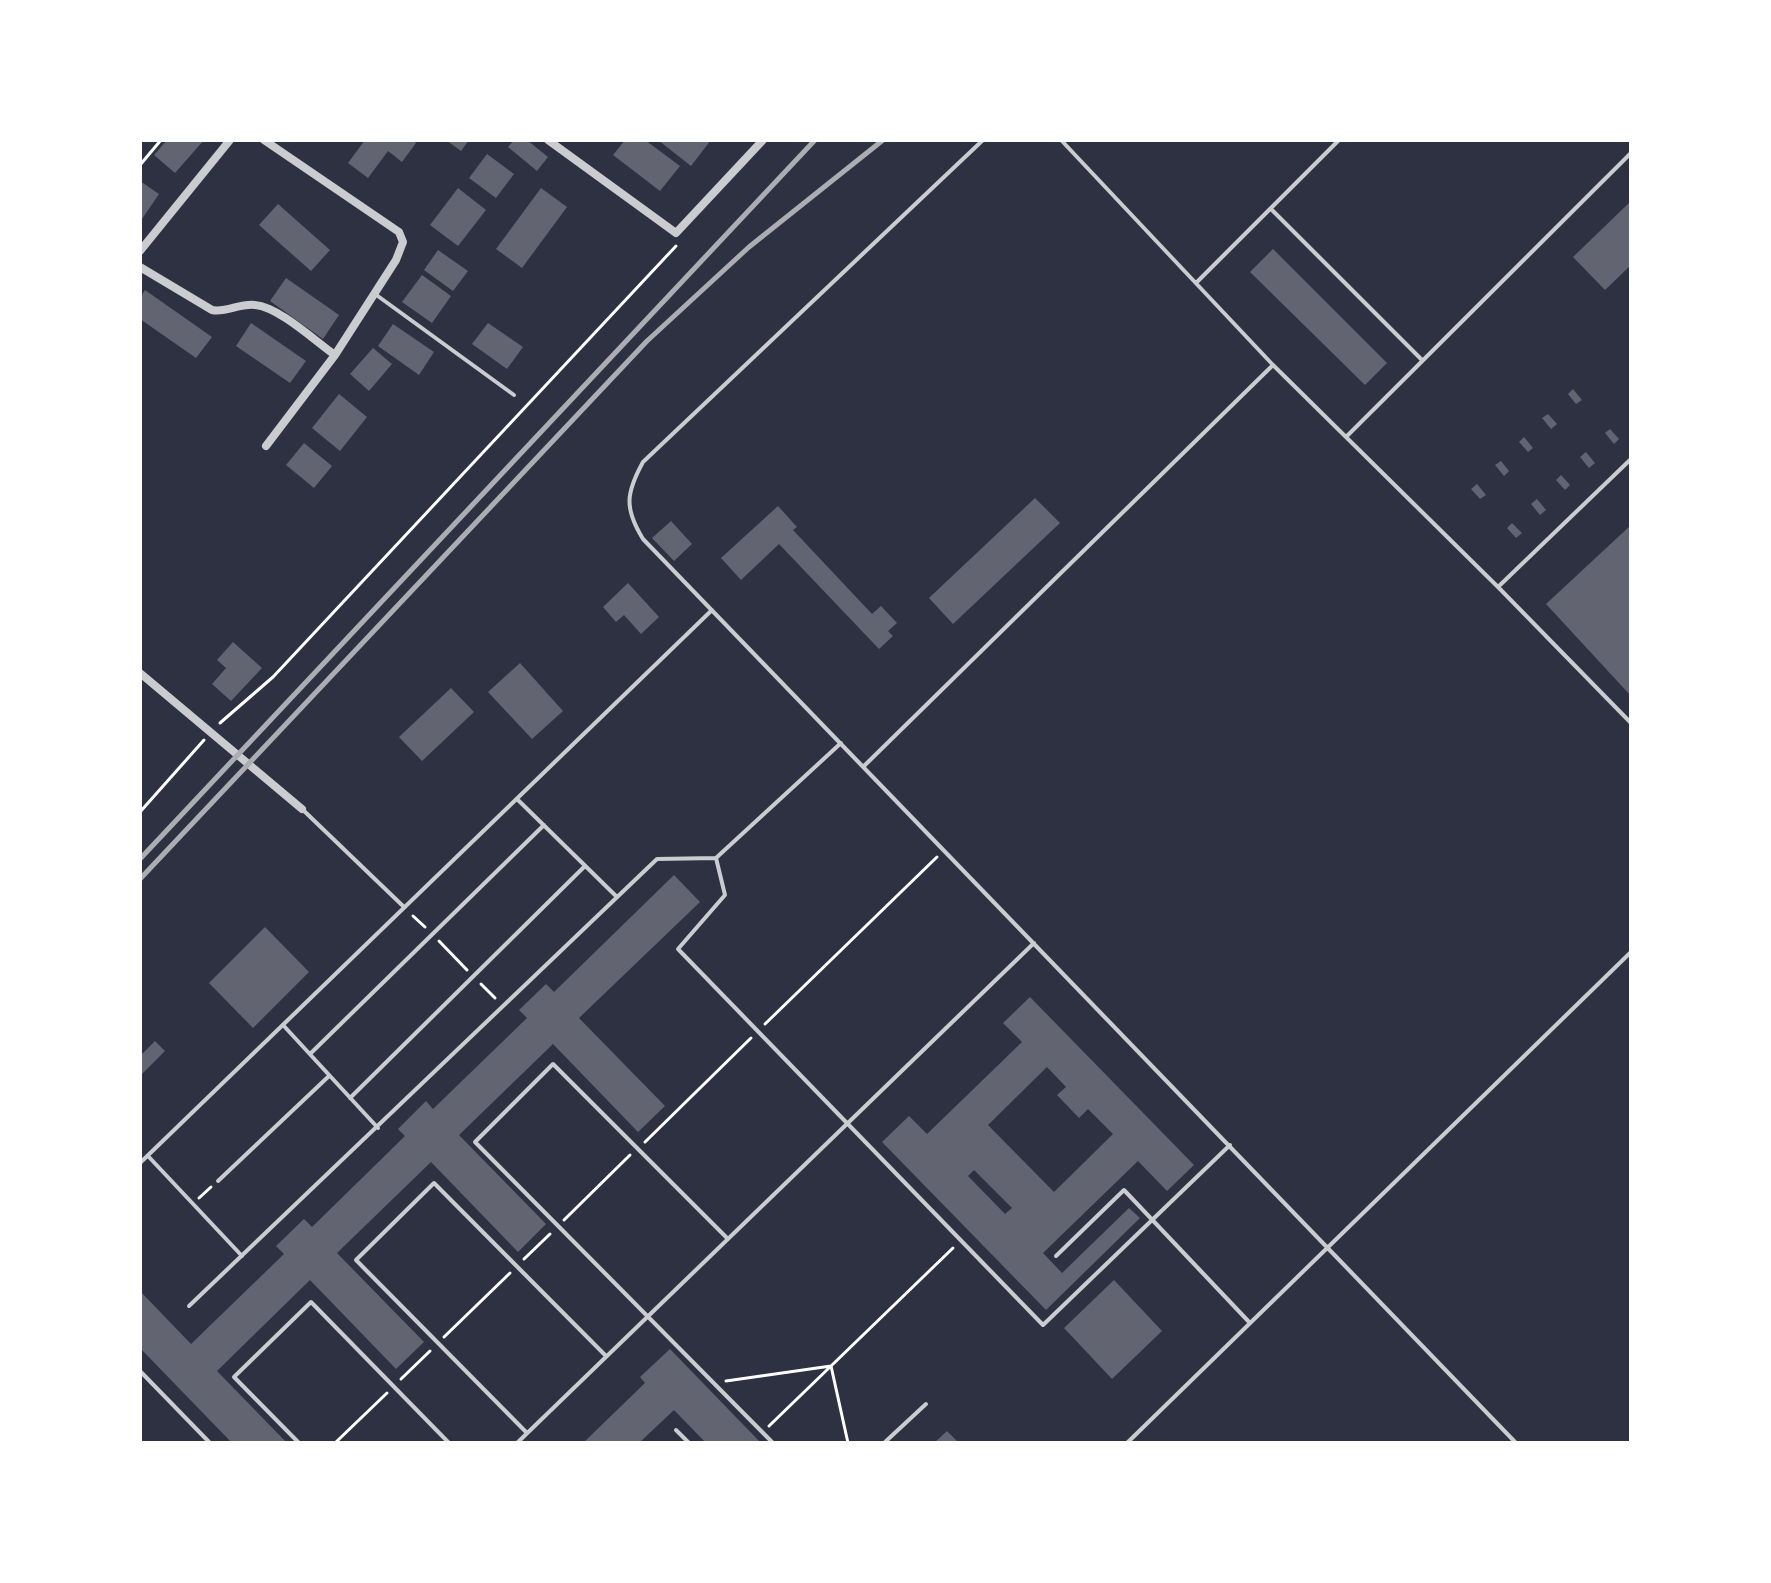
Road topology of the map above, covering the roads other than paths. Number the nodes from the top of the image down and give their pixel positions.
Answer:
1 (230, 140) edge
2 (264, 140) edge
3 (548, 140) edge
4 (763, 140) edge
5 (983, 140) edge
6 (1061, 140) edge
7 (1339, 140) edge
8 (1631, 153) edge
9 (1271, 209) junction
10 (140, 251) edge
11 (140, 267) edge
12 (1196, 283) junction
13 (375, 294) junction
14 (335, 355) junction
15 (1422, 361) junction
16 (1273, 365) junction
17 (514, 395) dead end
18 (1347, 436) junction
19 (266, 446) dead end
20 (1631, 459) edge
21 (1498, 587) junction
22 (712, 610) junction
23 (140, 673) edge
24 (1631, 723) edge
25 (841, 743) junction
26 (864, 766) junction
27 (517, 799) junction
28 (302, 809) joint
29 (544, 825) junction
30 (716, 858) junction
31 (585, 866) junction
32 (617, 897) junction
33 (404, 907) junction
34 (1034, 943) junction
35 (1631, 952) edge
36 (283, 1025) junction
37 (310, 1054) junction
38 (329, 1076) junction
39 (350, 1098) junction
40 (848, 1123) junction
41 (378, 1128) junction
42 (1230, 1145) junction
43 (148, 1156) junction
44 (140, 1163) edge
45 (218, 1181) road end
46 (1152, 1219) junction
47 (728, 1239) junction
48 (1328, 1249) junction
49 (242, 1256) junction
50 (1056, 1256) dead end
51 (189, 1306) dead end
52 (649, 1316) junction
53 (1250, 1323) junction
54 (607, 1356) junction
55 (140, 1371) edge
56 (926, 1404) dead end
57 (676, 1430) dead end
58 (527, 1433) junction
59 (210, 1443) edge
60 (299, 1443) edge
61 (449, 1443) edge
62 (517, 1443) edge
63 (689, 1443) edge
64 (773, 1443) edge
65 (884, 1443) edge
66 (1127, 1443) edge
67 (1516, 1443) edge

1 - 10 street
2 - 13 street
3 - 4 street
5 - 22 lane
6 - 12 lane
7 - 9 lane
8 - 15 lane
9 - 12 lane
9 - 15 lane
11 - 14 street
12 - 16 lane
13 - 14 street
13 - 17 lane
14 - 19 street
15 - 18 lane
16 - 18 lane
16 - 26 lane
18 - 21 lane
20 - 21 lane
21 - 24 lane
22 - 25 lane
22 - 27 lane
23 - 28 street
25 - 26 lane
25 - 30 lane
26 - 34 lane
27 - 29 lane
27 - 33 lane
28 - 33 lane
29 - 31 lane
29 - 37 lane
30 - 32 lane
30 - 40 lane
31 - 32 lane
31 - 39 lane
32 - 41 lane
33 - 36 lane
34 - 40 lane
34 - 42 lane
35 - 48 lane
36 - 37 lane
36 - 43 lane
37 - 38 lane
38 - 39 lane
38 - 45 lane
39 - 41 lane
40 - 46 lane
40 - 47 lane
41 - 49 lane
42 - 46 lane
42 - 48 lane
43 - 44 lane
43 - 49 lane
46 - 50 lane
46 - 53 lane
47 - 52 lane
47 - 52 lane
48 - 53 lane
48 - 67 lane
49 - 51 lane
52 - 54 lane
52 - 64 lane
53 - 66 lane
54 - 58 lane
54 - 58 lane
55 - 59 lane
56 - 65 lane
57 - 63 lane
58 - 62 lane
60 - 61 lane

